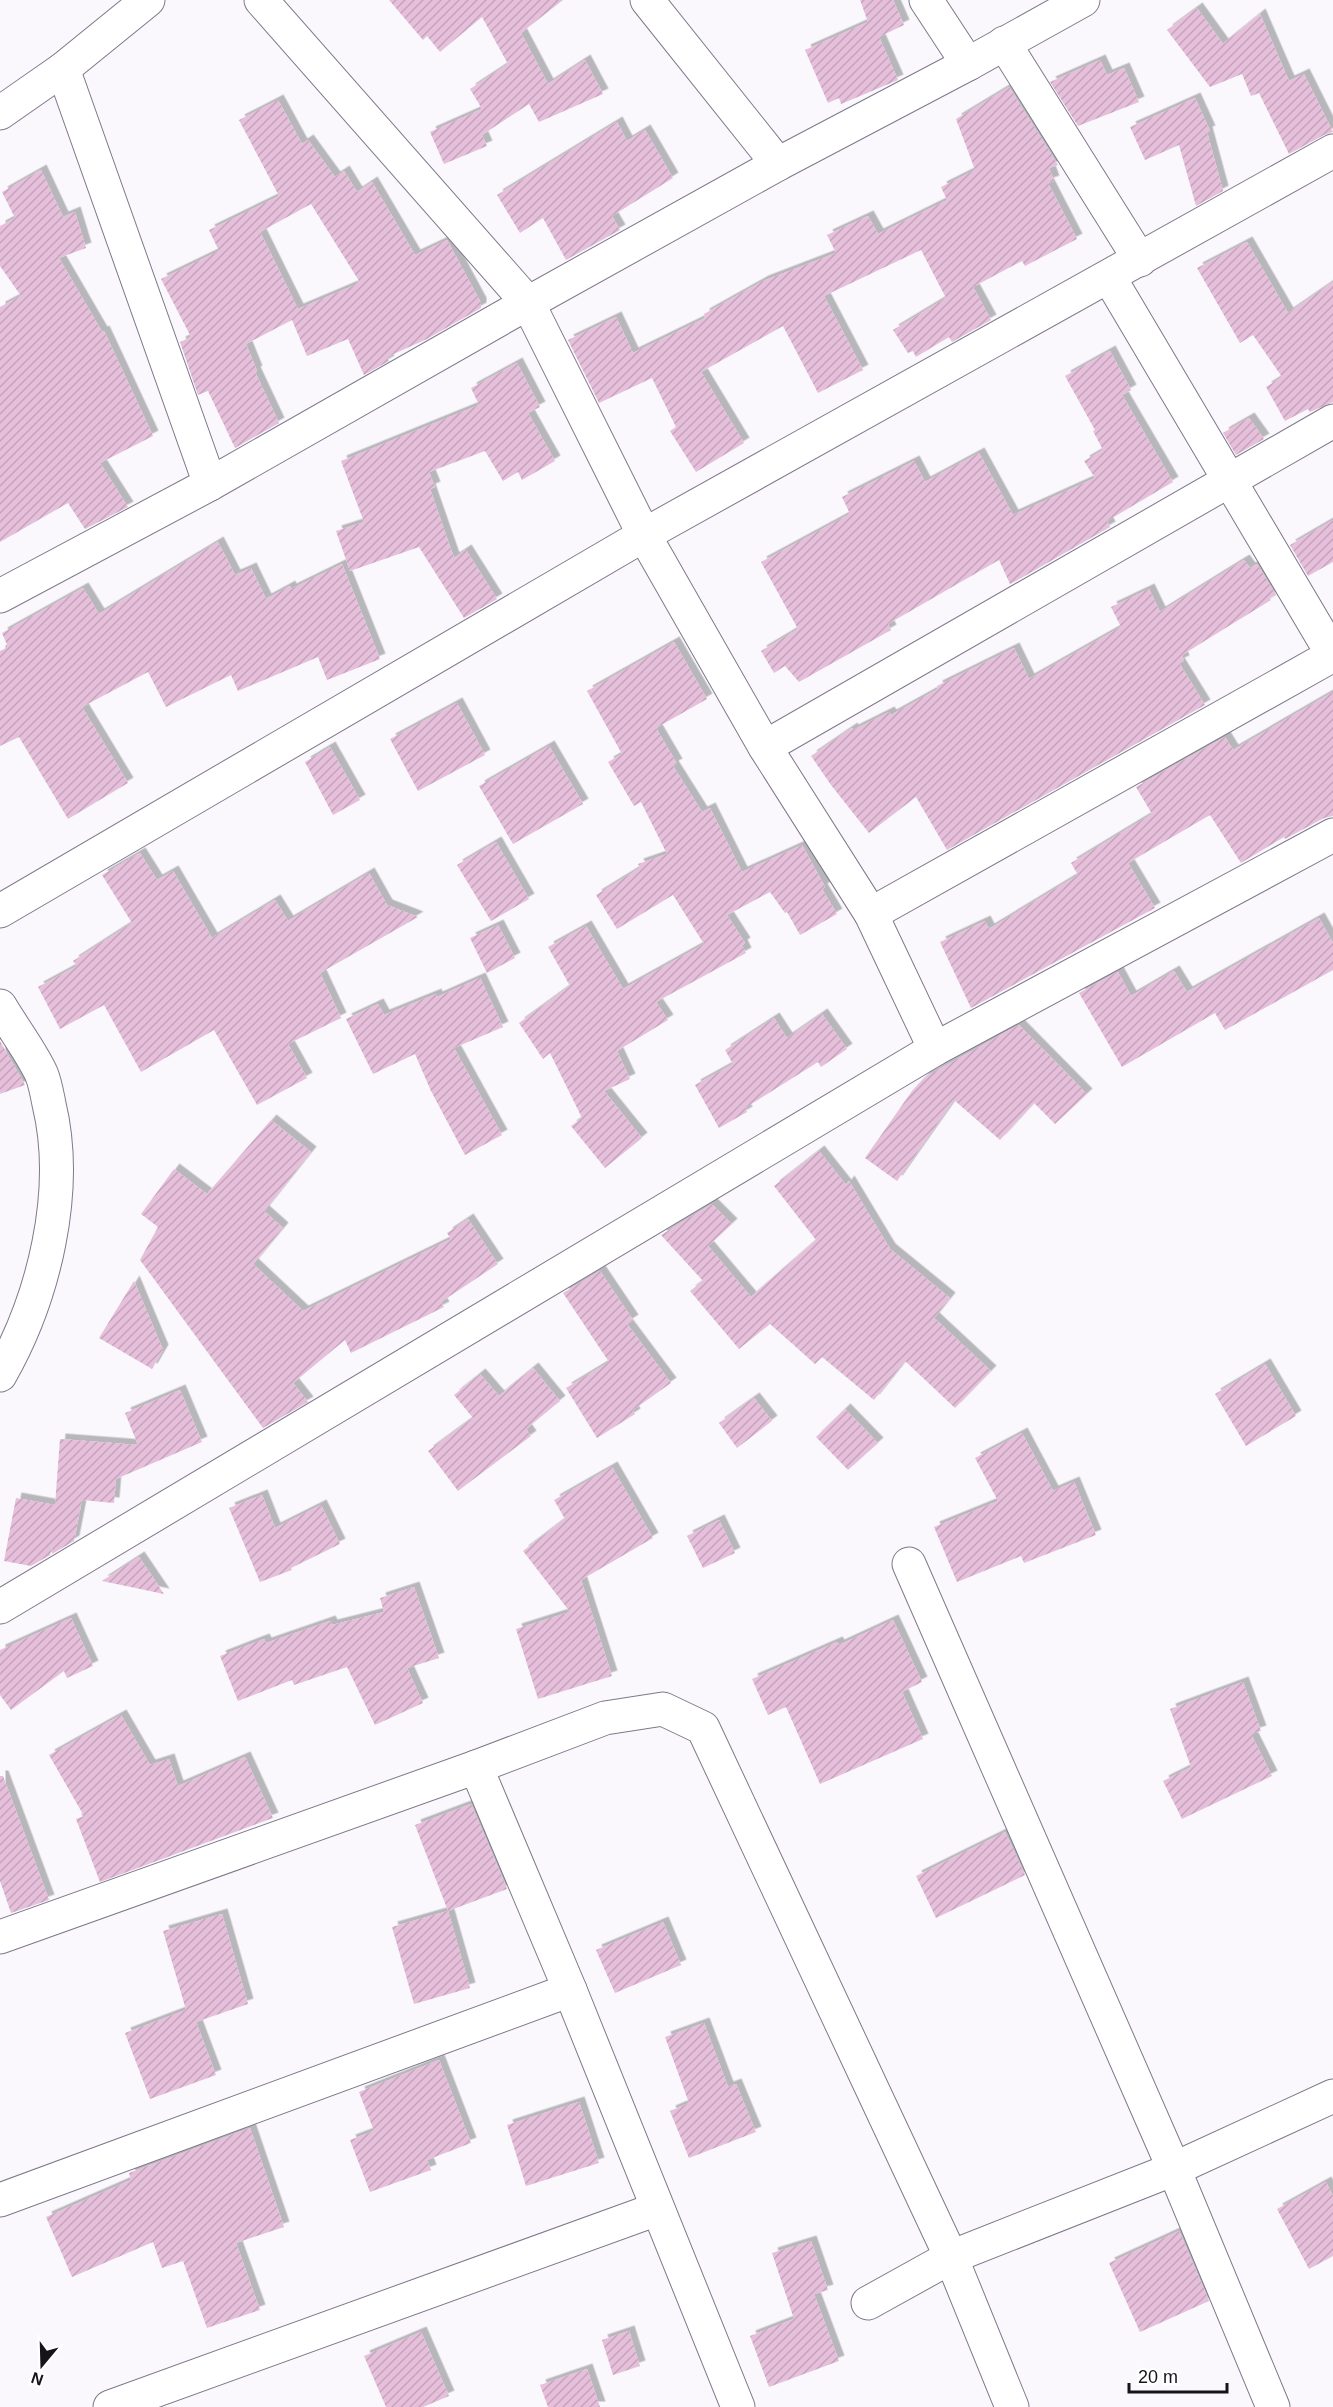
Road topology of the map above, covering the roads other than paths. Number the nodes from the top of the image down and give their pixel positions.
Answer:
1 (148, 0) edge
2 (261, 0) edge
3 (647, 0) edge
4 (926, 0) edge
5 (1083, 0) edge
6 (1004, 43) junction
7 (968, 64) junction
8 (63, 69) junction
9 (0, 113) edge
10 (1333, 151) edge
11 (778, 164) junction
12 (1140, 260) junction
13 (1109, 277) junction
14 (528, 303) junction
15 (1333, 421) edge
16 (1228, 480) junction
17 (210, 484) junction
18 (645, 535) junction
19 (0, 596) edge
20 (1333, 655) edge
21 (765, 747) junction
22 (1333, 835) edge
23 (0, 911) edge
24 (872, 914) junction
25 (0, 1006) edge
26 (934, 1049) junction
27 (0, 1375) edge
28 (909, 1564) dead end
29 (0, 1607) edge
30 (476, 1767) junction
31 (0, 1937) edge
32 (570, 1990) junction
33 (1333, 2096) edge
34 (1174, 2169) junction
35 (0, 2200) edge
36 (657, 2209) junction
37 (951, 2257) junction
38 (868, 2303) dead end
39 (110, 2407) edge
40 (738, 2407) edge
41 (1012, 2407) edge
42 (1273, 2407) edge

1 - 8 street
2 - 14 street
3 - 11 street
4 - 7 street
5 - 6 street
6 - 7 street
6 - 12 street
7 - 11 street
8 - 9 street
8 - 17 street
10 - 12 street
11 - 14 street
12 - 13 street
13 - 16 street
13 - 18 street
14 - 17 street
14 - 18 street
15 - 16 street
16 - 20 street
16 - 21 street
17 - 19 street
18 - 21 street
18 - 23 street
20 - 24 street
21 - 24 street
22 - 26 street
24 - 26 street
25 - 27 street
26 - 29 street
28 - 34 street
30 - 31 street
30 - 32 street
30 - 37 street
32 - 35 street
32 - 36 street
33 - 34 street
34 - 37 street
34 - 42 street
36 - 39 street
36 - 40 street
37 - 38 street
37 - 41 street

